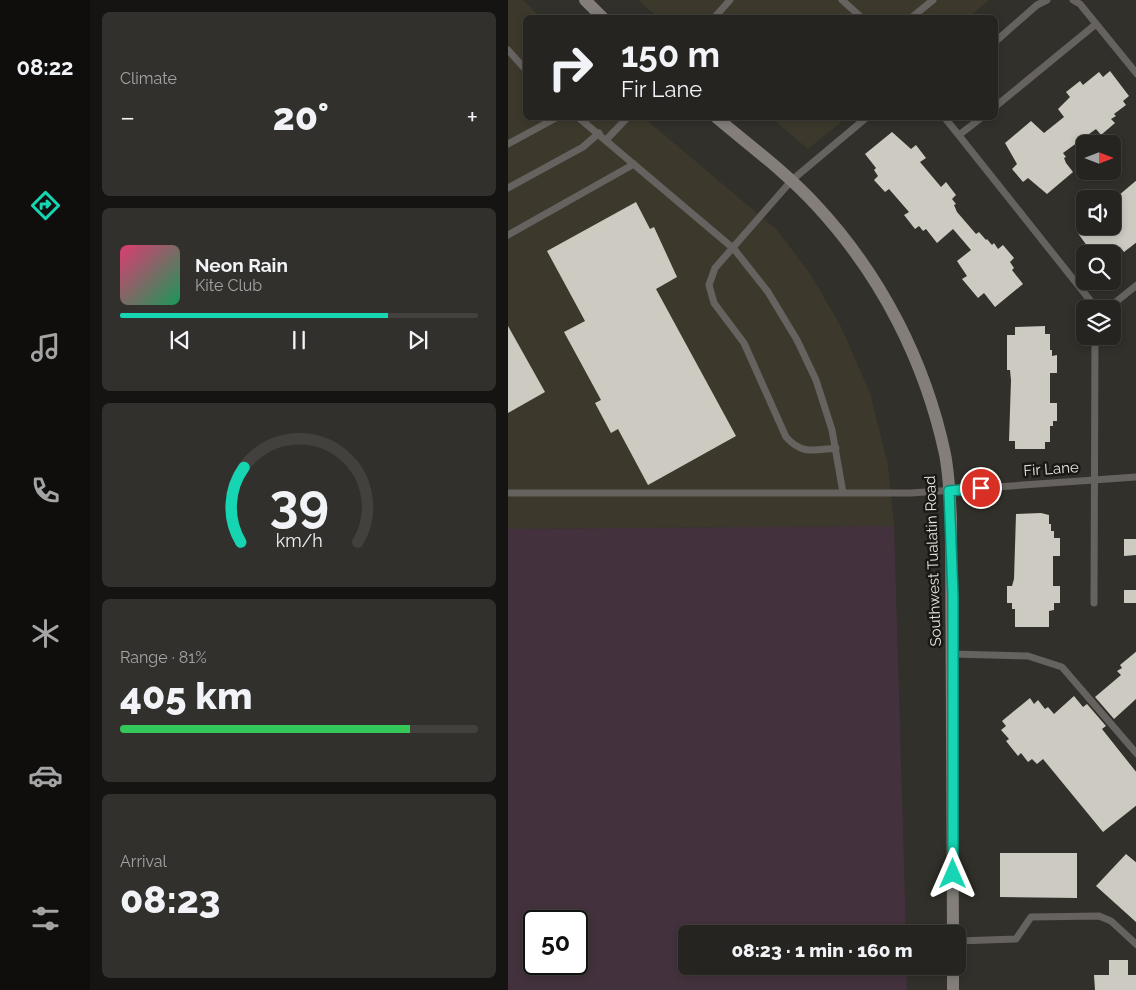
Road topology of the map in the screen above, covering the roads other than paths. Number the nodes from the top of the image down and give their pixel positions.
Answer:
1 (585, 0) edge
2 (730, 0) edge
3 (842, 0) edge
4 (933, 0) edge
5 (1047, 0) edge
6 (1073, 0) edge
7 (600, 15) edge
8 (717, 15) edge
9 (859, 15) edge
10 (915, 15) edge
11 (1096, 24) junction
12 (998, 39) edge
13 (508, 50) edge
14 (523, 67) edge
15 (1136, 74) edge
16 (998, 104) edge
17 (552, 120) edge
18 (582, 120) edge
19 (626, 120) edge
20 (719, 120) edge
21 (864, 120) edge
22 (947, 120) edge
23 (978, 120) edge
24 (599, 133) junction
25 (959, 135) junction
26 (607, 140) junction
27 (508, 144) edge
28 (634, 164) junction
29 (792, 180) junction
30 (508, 188) edge
31 (508, 235) edge
32 (734, 249) junction
33 (1136, 285) edge
34 (1091, 300) edge
35 (1117, 300) edge
36 (1095, 345) edge
37 (836, 448) junction
38 (1136, 477) edge
39 (1094, 480) junction
40 (949, 491) junction
41 (508, 493) edge
42 (843, 493) junction
43 (1094, 603) dead end
44 (953, 654) junction
45 (1136, 754) edge
46 (953, 925) edge
47 (966, 941) edge
48 (1136, 945) edge
49 (953, 975) edge
50 (953, 990) edge

1 - 7 main road
2 - 8 lane
3 - 9 lane
4 - 10 lane
5 - 12 lane
6 - 11 lane
11 - 15 lane
11 - 16 lane
13 - 14 lane
17 - 27 lane
18 - 24 lane
19 - 26 lane
20 - 29 main road, Southwest Tualatin Road
21 - 29 lane
22 - 25 lane
23 - 25 lane
24 - 26 lane
24 - 30 lane
25 - 34 lane
26 - 28 lane
28 - 31 lane
28 - 32 lane
29 - 32 lane
29 - 40 main road, Southwest Tualatin Road
32 - 37 lane
32 - 37 lane
33 - 35 lane
36 - 39 lane
37 - 42 lane
38 - 39 lane, Fir Lane
39 - 40 lane, Fir Lane
39 - 43 lane
40 - 42 lane, Fir Lane
40 - 44 main road, Southwest Tualatin Road
41 - 42 lane, Fir Lane
44 - 45 lane
44 - 46 main road, Southwest Tualatin Road
47 - 48 lane
49 - 50 main road

